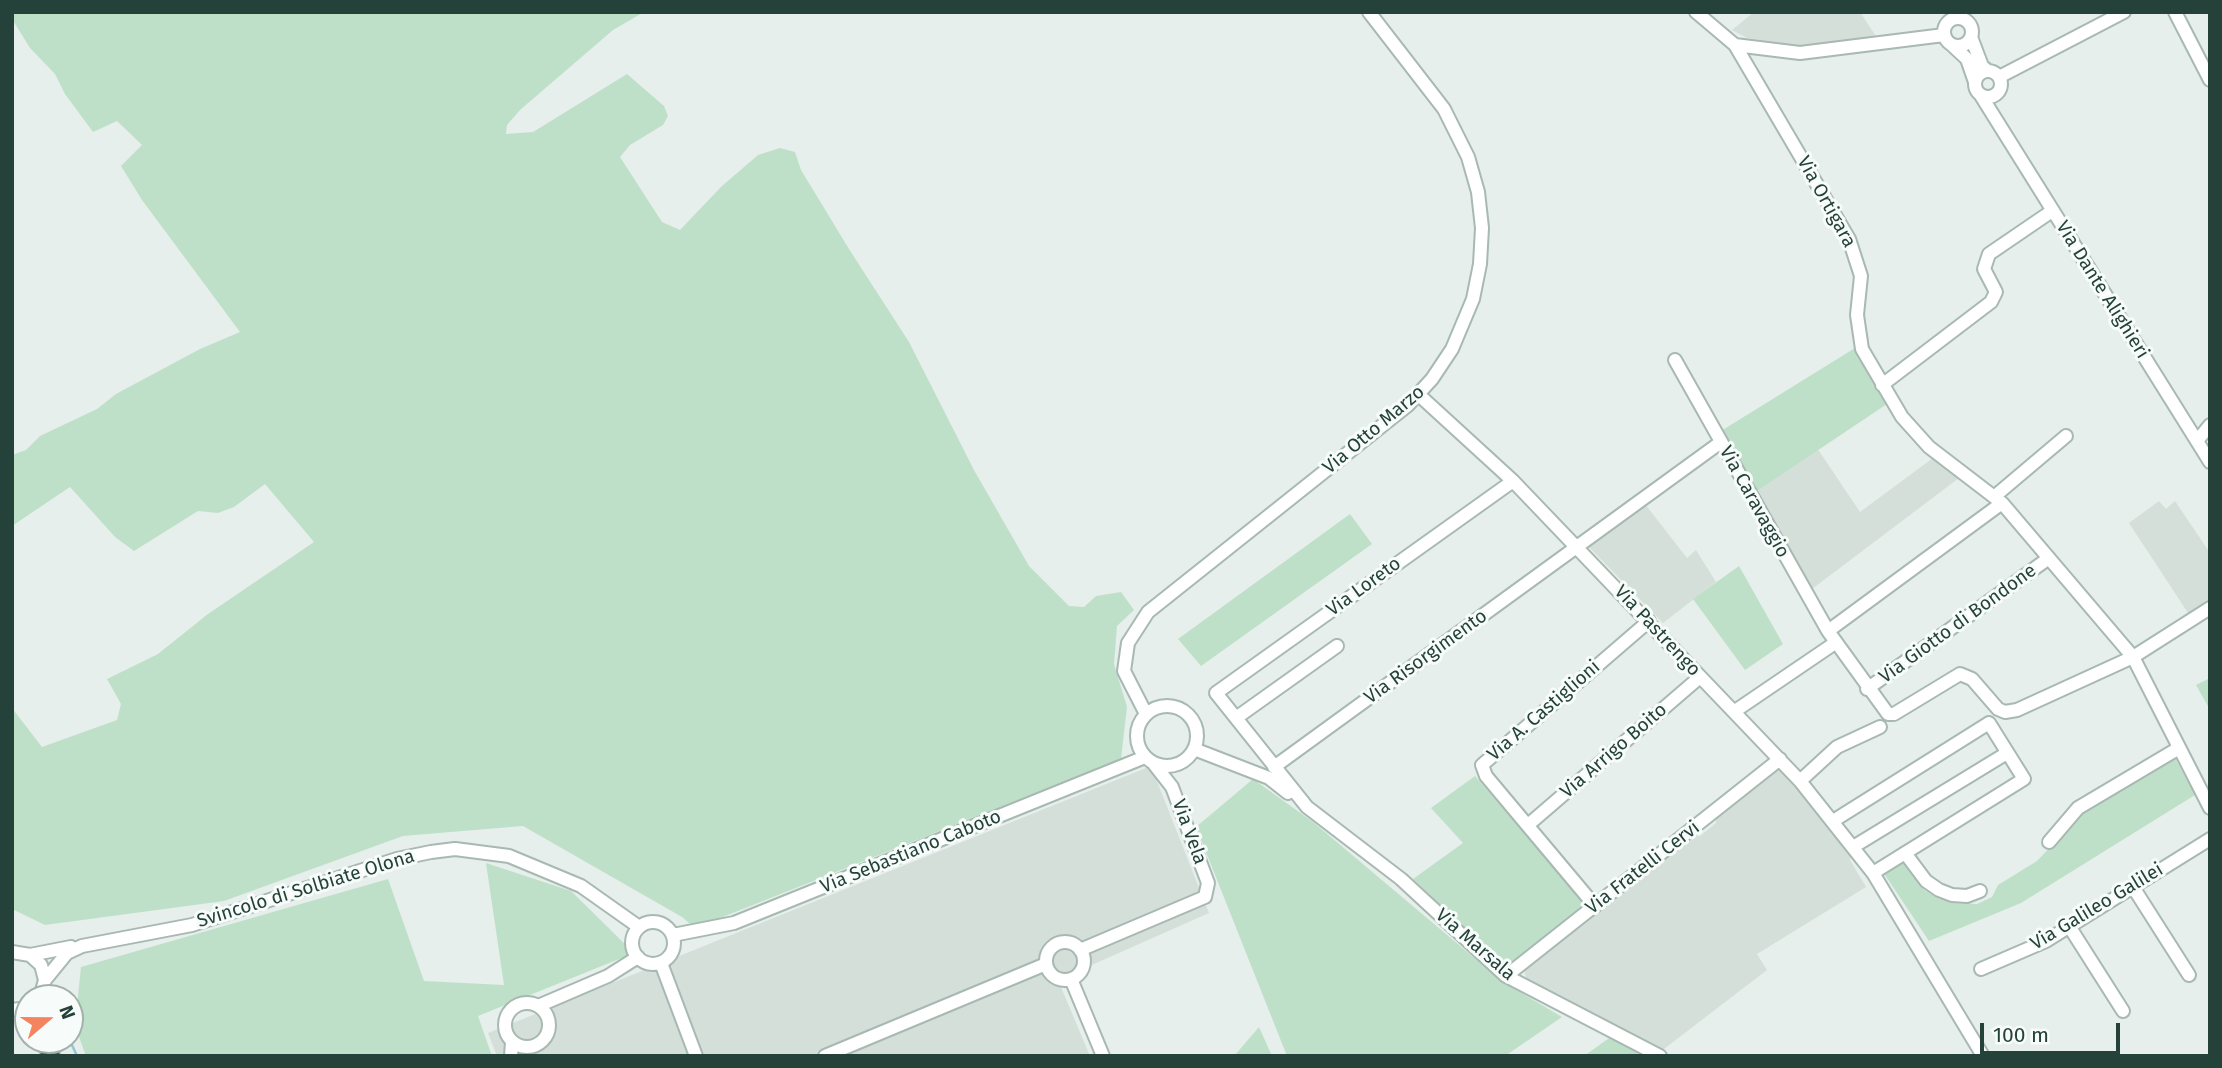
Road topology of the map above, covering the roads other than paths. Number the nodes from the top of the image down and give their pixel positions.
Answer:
1 (1369, 12) edge
2 (1696, 12) edge
3 (2124, 12) edge
4 (2175, 12) edge
5 (1947, 23) edge
6 (1967, 24) edge
7 (1735, 45) junction
8 (1953, 46) junction
9 (1993, 74) junction
10 (2210, 80) edge
11 (1978, 88) junction
12 (1999, 91) junction
13 (1997, 118) junction
14 (2052, 211) junction
15 (1675, 360) dead end
16 (1882, 385) junction
17 (1419, 394) junction
18 (2210, 425) edge
19 (2066, 436) dead end
20 (2197, 441) junction
21 (1721, 442) junction
22 (2210, 462) edge
23 (1513, 481) junction
24 (1998, 500) junction
25 (1578, 547) junction
26 (2049, 558) junction
27 (2210, 608) edge
28 (1649, 621) junction
29 (1831, 637) junction
30 (1337, 646) dead end
31 (2133, 657) junction
32 (1700, 677) junction
33 (1867, 689) junction
34 (1216, 693) joint
35 (1735, 711) junction
36 (1146, 714) junction
37 (1236, 718) junction
38 (1880, 727) dead end
39 (2179, 748) junction
40 (1194, 749) junction
41 (2007, 752) junction
42 (1780, 759) junction
43 (1149, 760) junction
44 (1274, 767) junction
45 (1800, 781) junction
46 (1307, 807) junction
47 (2210, 808) edge
48 (1833, 821) junction
49 (1528, 825) junction
50 (2210, 839) edge
51 (2049, 842) dead end
52 (1853, 847) junction
53 (1905, 853) junction
54 (1874, 873) junction
55 (2133, 887) junction
56 (1980, 891) dead end
57 (1595, 906) junction
58 (2069, 926) junction
59 (639, 927) junction
60 (673, 935) junction
61 (82, 946) junction
62 (1080, 950) junction
63 (12, 952) edge
64 (30, 955) junction
65 (638, 957) junction
66 (661, 962) junction
67 (1046, 964) junction
68 (1981, 970) dead end
69 (2189, 975) dead end
70 (1506, 976) junction
71 (1071, 979) junction
72 (45, 980) junction
73 (44, 984) edge
74 (538, 1006) junction
75 (2123, 1011) dead end
76 (512, 1042) junction
77 (511, 1056) edge
78 (696, 1056) edge
79 (825, 1056) edge
80 (1103, 1056) edge
81 (1660, 1056) edge
82 (1983, 1056) edge

1 - 17 street, Via Otto Marzo
2 - 7 street, Via Ortigara
3 - 9 street
4 - 10 street
5 - 6 street
5 - 7 street
5 - 8 street, Via Dante Alighieri
6 - 8 street
6 - 9 street
7 - 16 street, Via Ortigara
8 - 11 street, Via Dante Alighieri
9 - 11 street
9 - 12 street
11 - 12 street
11 - 13 street, Via Dante Alighieri
12 - 13 street
13 - 14 street, Via Dante Alighieri
14 - 16 street
14 - 20 street, Via Dante Alighieri
15 - 21 street, Via Caravaggio
16 - 24 street, Via Ortigara
17 - 23 street, Via Pastrengo
17 - 36 street, Via Otto Marzo
18 - 20 street
19 - 24 street
20 - 22 street, Via Dante Alighieri
21 - 25 street, Via Risorgimento
21 - 29 street, Via Caravaggio
23 - 25 street, Via Pastrengo
23 - 34 street, Via Loreto
24 - 26 street, Via Ortigara
24 - 29 street
25 - 28 street, Via Pastrengo
25 - 44 street, Via Risorgimento
26 - 31 street, Via Ortigara
26 - 33 street, Via Giotto di Bondone
27 - 31 street
28 - 32 street, Via Pastrengo
28 - 49 street, Via A. Castiglioni
29 - 33 street, Via Caravaggio
29 - 35 street
30 - 37 street
31 - 33 street, Via Caravaggio
31 - 39 street, Via Ortigara
32 - 35 street, Via Pastrengo
32 - 49 street, Via Arrigo Boito
34 - 37 street, Via Marsala
35 - 42 street, Via Pastrengo
36 - 40 street
36 - 43 street
37 - 44 street, Via Marsala
38 - 45 street
39 - 47 street, Via Ortigara
39 - 51 street
40 - 43 street
40 - 46 street, Via Marsala
41 - 48 street
41 - 52 street
41 - 53 street
42 - 45 street, Via Pastrengo
42 - 57 street, Via Fratelli Cervi
43 - 60 street, Via Sebastiano Caboto
43 - 62 street, Via Vela
44 - 46 street, Via Marsala
45 - 48 street, Via Pastrengo
46 - 70 street, Via Marsala
48 - 52 street, Via Pastrengo
49 - 57 street, Via A. Castiglioni
50 - 55 street, Via Galileo Galilei
52 - 54 street, Via Pastrengo
53 - 54 street
53 - 56 street
54 - 82 street, Via Pastrengo
55 - 58 street, Via Galileo Galilei
55 - 69 street
57 - 70 street, Via Fratelli Cervi
58 - 68 street, Via Galileo Galilei
58 - 75 street
59 - 60 street, Via Sebastiano Caboto
59 - 61 street, Svincolo di Solbiate Olona
59 - 65 street
60 - 66 street
61 - 64 street, Svincolo di Solbiate Olona
61 - 72 street, Svincolo di Solbiate Olona
62 - 67 street, Via Vela
62 - 71 street
63 - 64 street, Svincolo di Solbiate Olona
64 - 72 street
65 - 66 street
65 - 74 street
66 - 78 street
67 - 71 street
67 - 79 street, Via Vela
70 - 81 street, Via Marsala
71 - 80 street
72 - 73 street, Svincolo di Solbiate Olona
74 - 76 street
74 - 76 street
76 - 77 street

